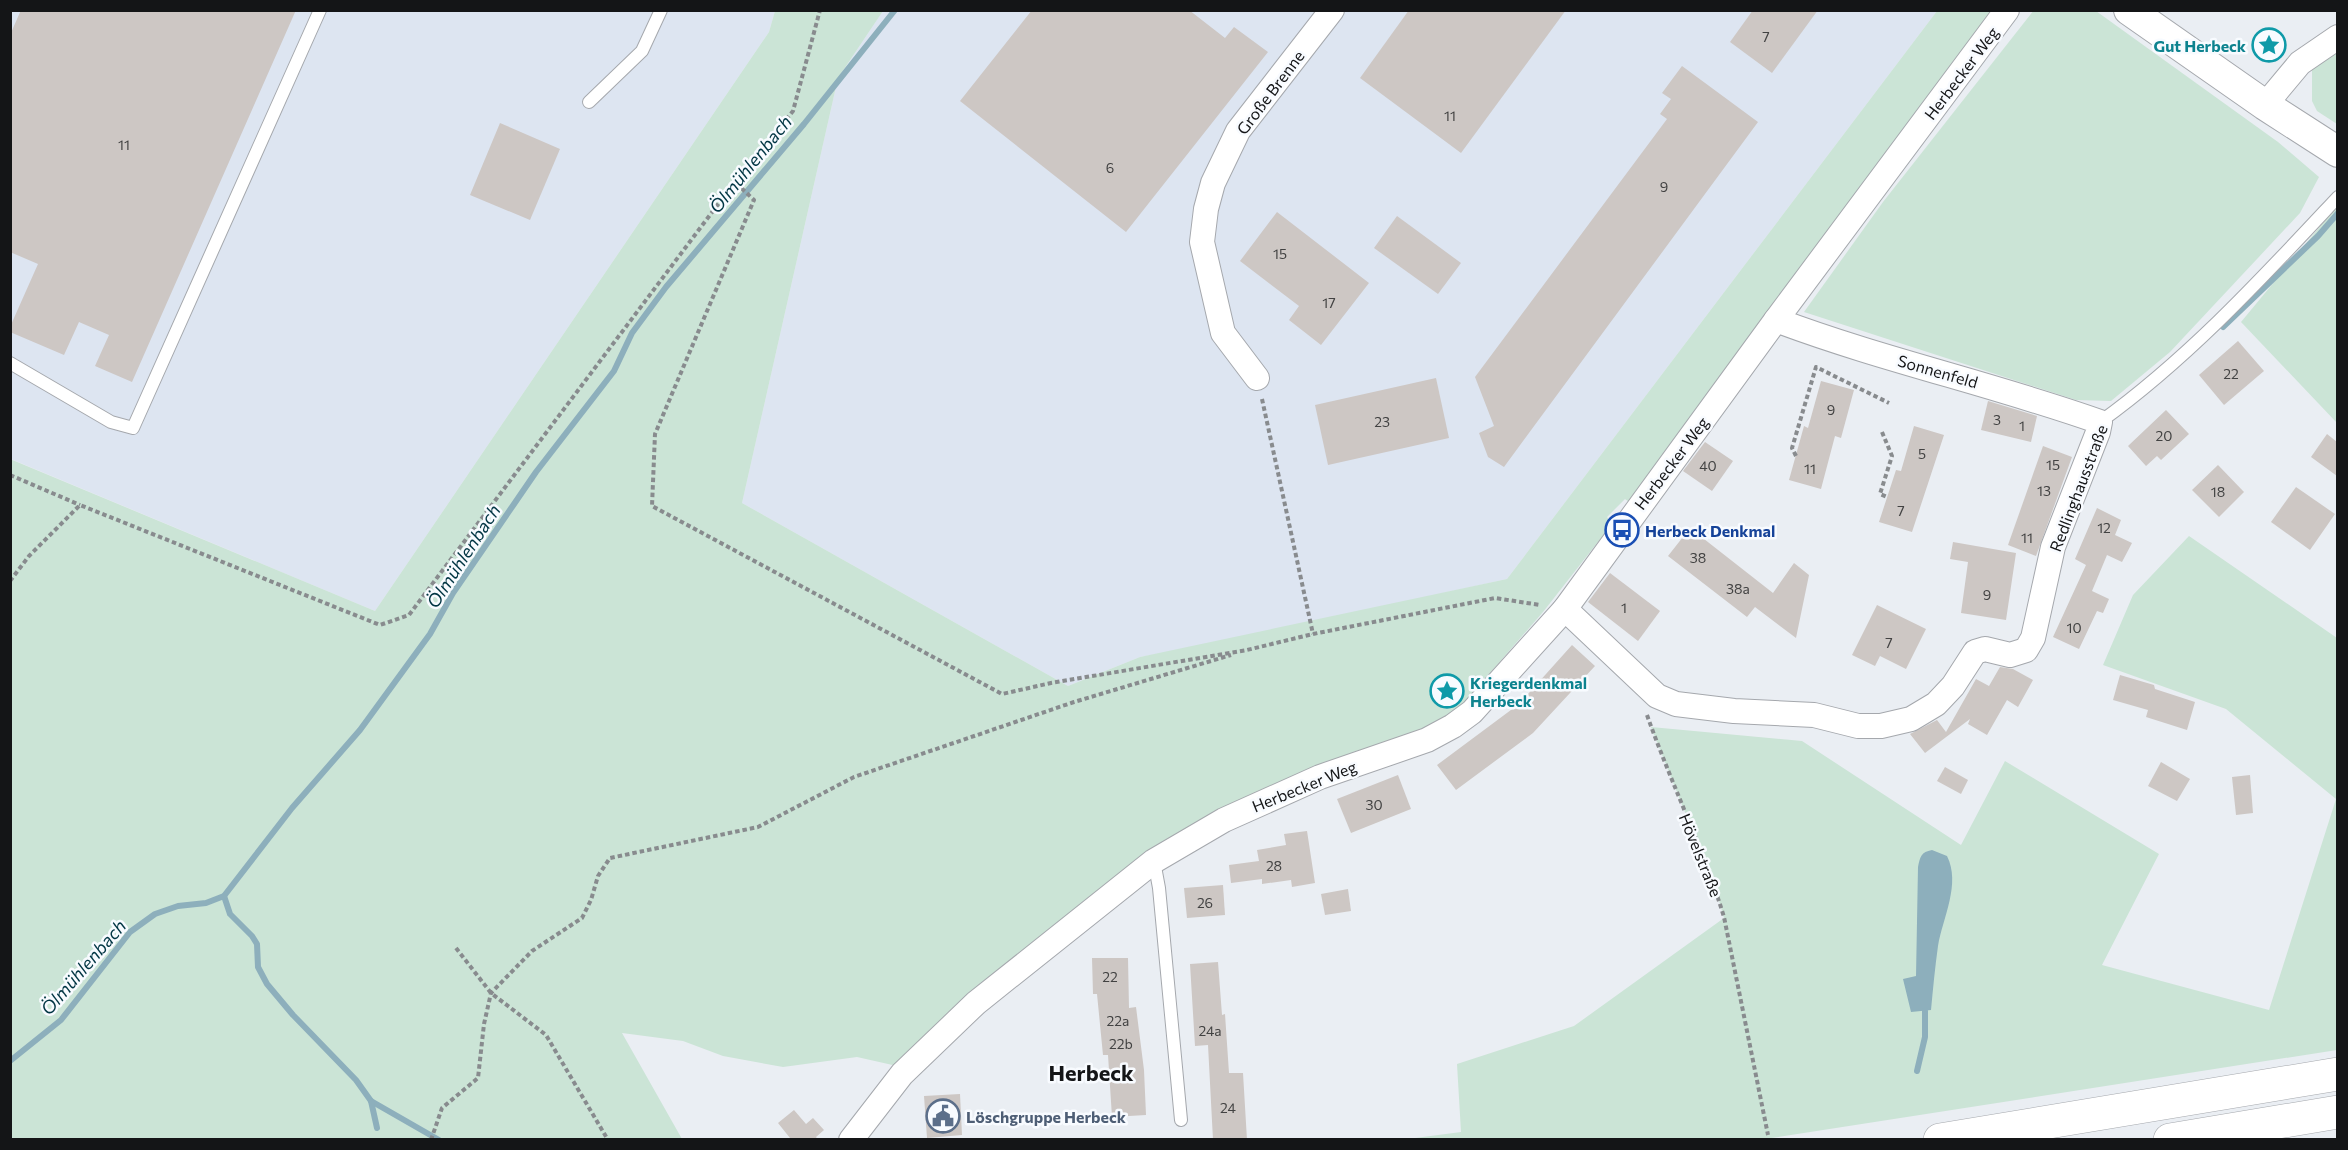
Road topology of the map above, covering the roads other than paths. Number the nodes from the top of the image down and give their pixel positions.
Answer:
1 (320, 10) edge
2 (661, 10) edge
3 (1332, 10) edge
4 (2007, 10) edge
5 (2128, 10) edge
6 (2337, 37) edge
7 (589, 102) dead end
8 (2265, 105) junction
9 (2337, 152) edge
10 (2337, 197) edge
11 (1776, 320) junction
12 (10, 363) edge
13 (1257, 378) road end
14 (2100, 422) junction
15 (1565, 609) junction
16 (1154, 861) junction
17 (2337, 1074) edge
18 (2337, 1112) edge
19 (1181, 1120) dead end
20 (852, 1140) edge
21 (1940, 1140) edge
22 (2170, 1140) edge

1 - 12 lane
2 - 7 lane
3 - 13 street, Große Brenne
4 - 11 street, Herbecker Weg
5 - 8 street
6 - 8 street
8 - 9 street
10 - 14 lane, Redlinghausstraße
11 - 14 street, Sonnenfeld
11 - 15 street, Herbecker Weg
14 - 15 street, Redlinghausstraße
15 - 16 street, Herbecker Weg
16 - 19 lane
16 - 20 street, Herbecker Weg
17 - 21 highway
18 - 22 highway

